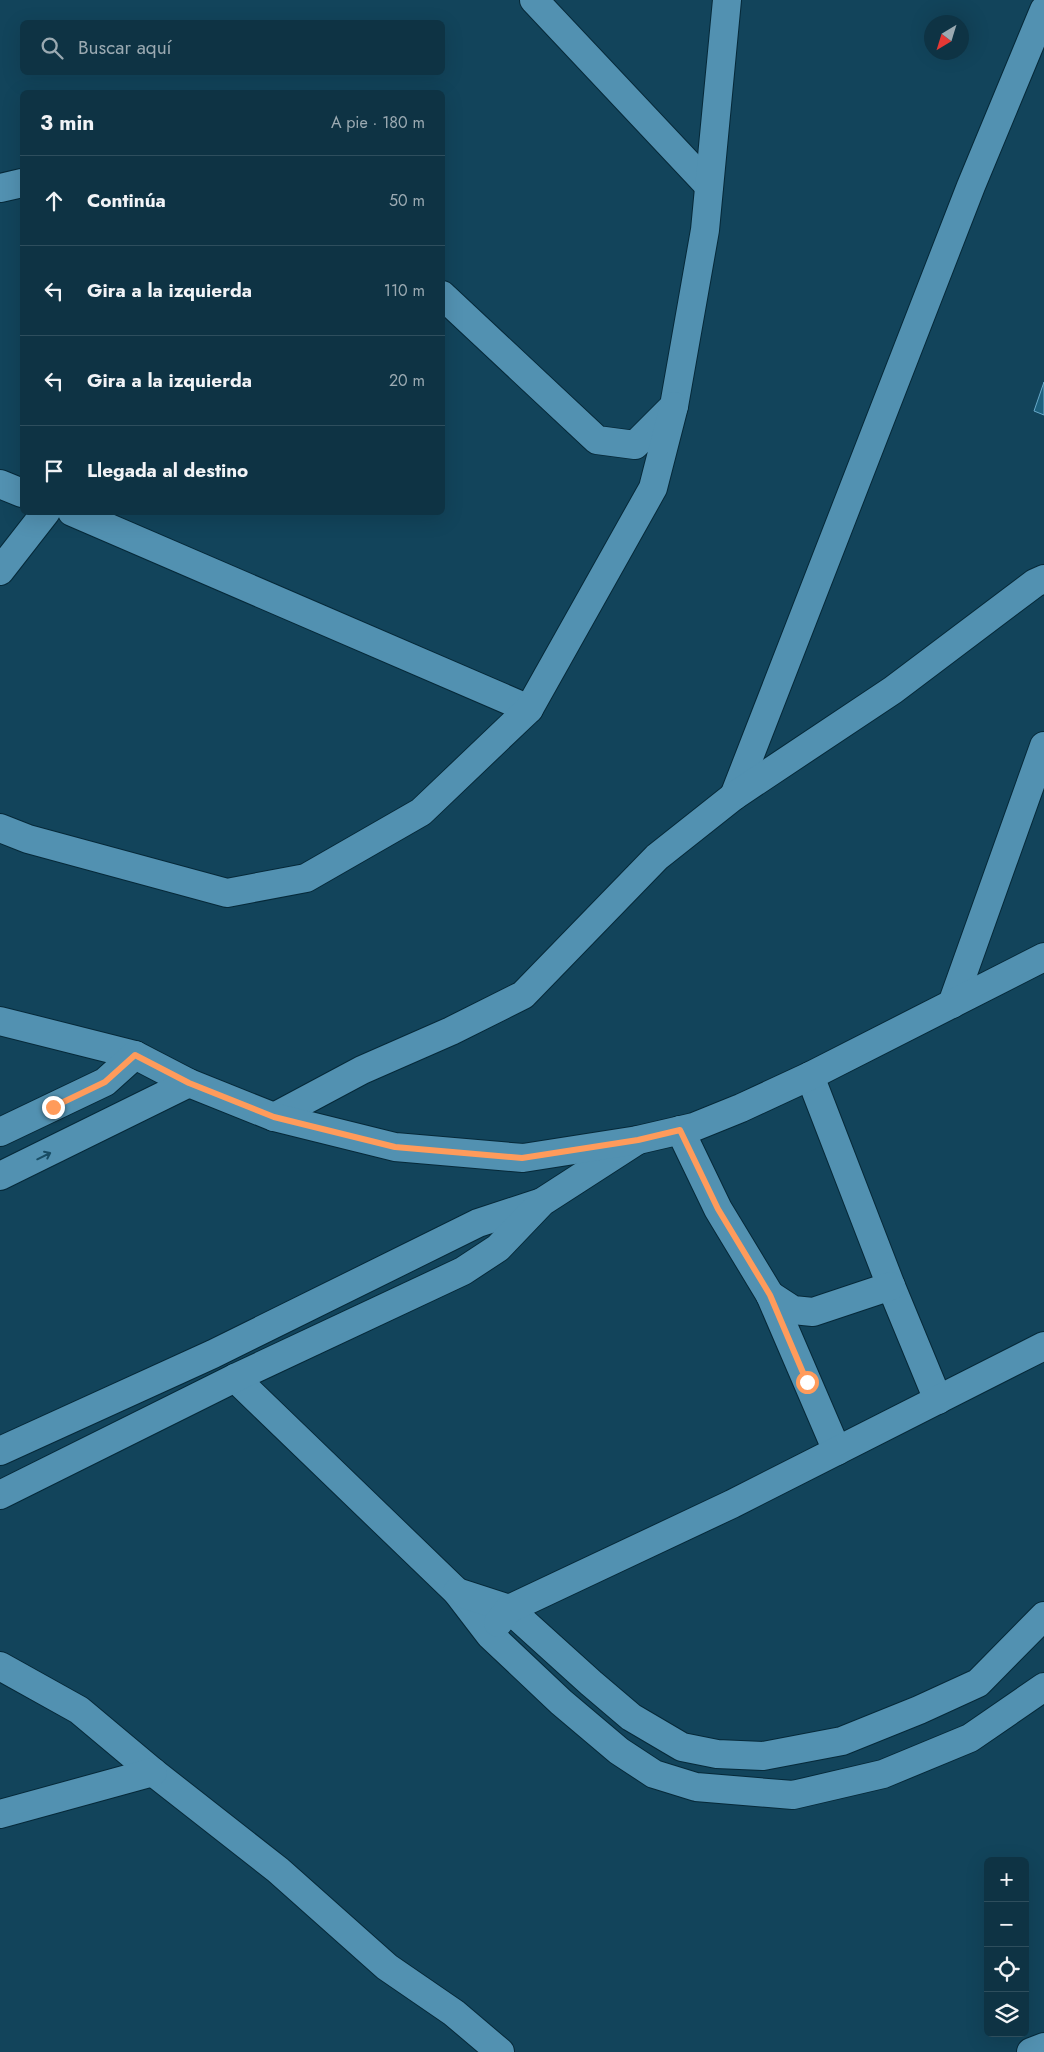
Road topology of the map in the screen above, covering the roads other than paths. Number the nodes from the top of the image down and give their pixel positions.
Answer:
1 (534, 0) edge
2 (727, 0) edge
3 (1044, 10) edge
4 (20, 183) edge
5 (709, 186) junction
6 (0, 188) edge
7 (445, 299) edge
8 (674, 406) junction
9 (0, 484) edge
10 (20, 491) edge
11 (44, 515) edge
12 (79, 515) edge
13 (0, 571) edge
14 (1044, 579) edge
15 (529, 709) junction
16 (1044, 746) edge
17 (734, 796) junction
18 (0, 828) edge
19 (1044, 957) edge
20 (952, 1004) junction
21 (0, 1021) edge
22 (135, 1055) junction
23 (810, 1076) junction
24 (189, 1083) junction
25 (274, 1117) junction
26 (680, 1130) junction
27 (0, 1132) edge
28 (638, 1140) junction
29 (0, 1176) edge
30 (542, 1202) junction
31 (891, 1286) junction
32 (770, 1295) junction
33 (1044, 1346) edge
34 (235, 1378) junction
35 (938, 1400) junction
36 (0, 1451) edge
37 (837, 1451) junction
38 (0, 1495) edge
39 (457, 1592) junction
40 (509, 1609) junction
41 (1044, 1616) edge
42 (490, 1634) junction
43 (0, 1666) edge
44 (1044, 1686) edge
45 (153, 1772) junction
46 (0, 1814) edge
47 (1044, 2046) edge
48 (500, 2052) edge
49 (1031, 2052) edge

1 - 5 street
2 - 5 street
3 - 17 street
4 - 6 street
5 - 8 street
7 - 8 street
8 - 15 street
9 - 10 street
11 - 13 street
12 - 15 street
14 - 17 street
15 - 18 street
16 - 20 street
17 - 25 street
19 - 20 street
20 - 23 street
21 - 22 street
22 - 24 street
22 - 27 street
23 - 26 street
23 - 31 street
24 - 25 street
29 -> 24 street
25 - 28 street
26 - 28 street
26 - 32 street
28 - 30 street
30 - 34 street
30 - 36 street
31 - 32 street
31 - 35 street
32 - 37 street
33 - 35 street
34 - 38 street
34 - 39 street
35 - 37 street
37 - 40 street
39 - 40 street
39 - 42 street
40 - 41 street
40 - 42 street
42 - 44 street
43 - 45 street
45 - 46 street
45 - 48 street
47 - 49 street

